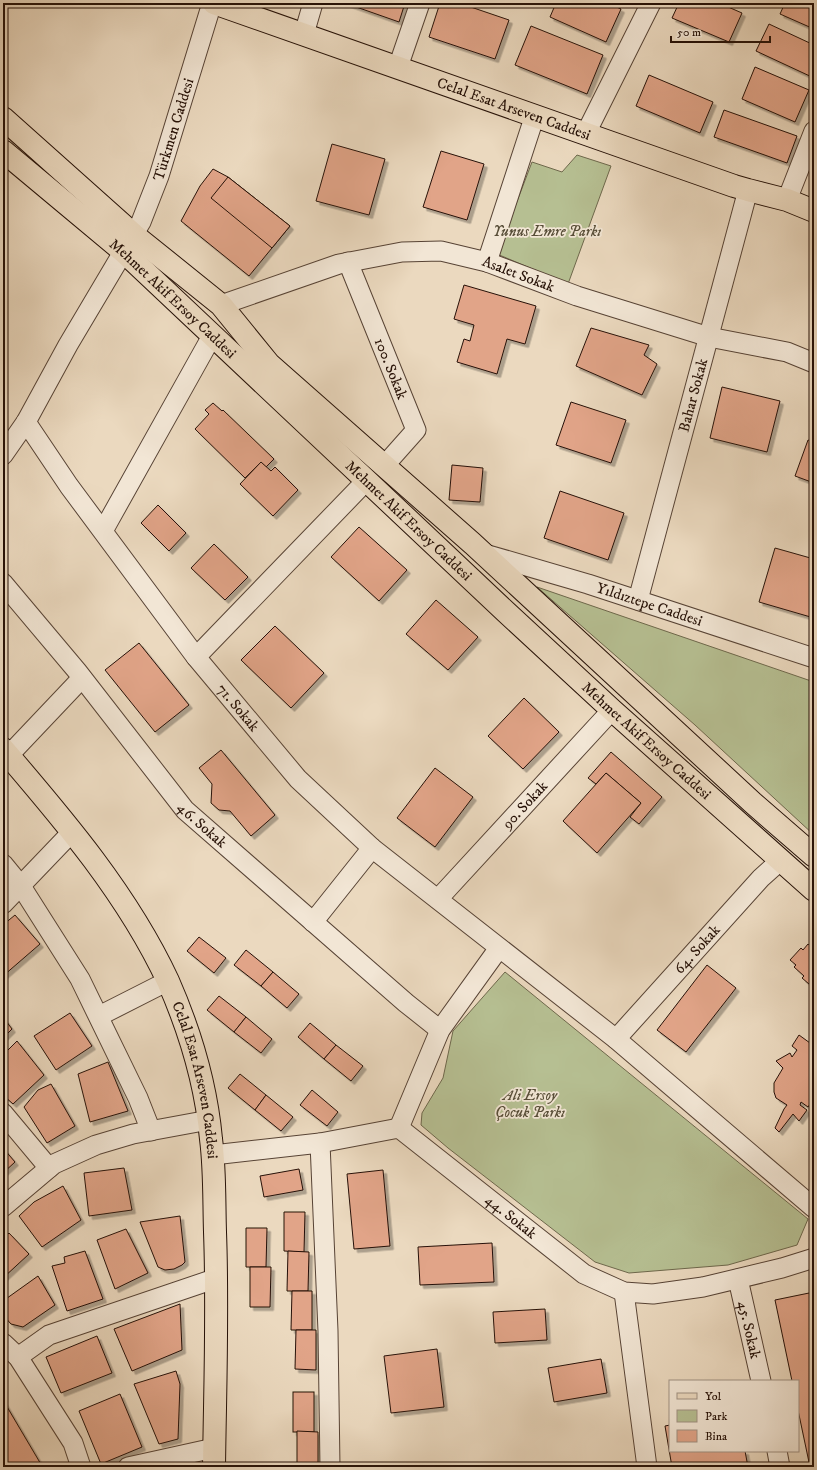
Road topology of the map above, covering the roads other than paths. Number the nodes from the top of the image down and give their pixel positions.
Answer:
1 (213, 3) edge
2 (314, 3) edge
3 (420, 3) edge
4 (651, 3) edge
5 (304, 34) junction
6 (398, 67) junction
7 (535, 116) junction
8 (3, 118) edge
9 (814, 131) edge
10 (586, 134) junction
11 (3, 151) edge
12 (748, 190) junction
13 (787, 200) junction
14 (814, 211) edge
15 (129, 243) junction
16 (348, 262) junction
17 (487, 262) junction
18 (221, 306) junction
19 (212, 336) junction
20 (708, 337) junction
21 (814, 363) edge
22 (26, 422) junction
23 (3, 455) edge
24 (384, 466) junction
25 (366, 481) junction
26 (103, 532) junction
27 (484, 554) junction
28 (3, 583) edge
29 (638, 600) junction
30 (196, 657) junction
31 (814, 658) edge
32 (82, 678) junction
33 (612, 710) junction
34 (6, 752) edge
35 (72, 832) junction
36 (372, 848) junction
37 (814, 856) edge
38 (780, 861) junction
39 (3, 864) edge
40 (21, 886) junction
41 (814, 890) edge
42 (438, 899) junction
43 (3, 904) edge
44 (313, 922) junction
45 (499, 948) junction
46 (168, 981) junction
47 (99, 1016) junction
48 (440, 1030) junction
49 (616, 1039) junction
50 (3, 1113) edge
51 (209, 1120) junction
52 (399, 1128) junction
53 (151, 1131) junction
54 (320, 1143) junction
55 (213, 1155) junction
56 (49, 1168) junction
57 (3, 1207) edge
58 (814, 1208) edge
59 (814, 1258) edge
60 (217, 1278) junction
61 (738, 1279) junction
62 (624, 1292) junction
63 (3, 1342) edge
64 (18, 1357) junction
65 (761, 1380) edge
66 (777, 1452) edge
67 (214, 1457) edge
68 (81, 1467) edge
69 (128, 1467) edge
70 (330, 1467) edge
71 (647, 1467) edge
72 (780, 1467) edge

1 - 5 main road, Celal Esat Arseven Caddesi
1 - 15 street, Türkmen Caddesi
2 - 5 street
3 - 6 street
4 - 10 street
5 - 6 main road, Celal Esat Arseven Caddesi
6 - 7 main road, Celal Esat Arseven Caddesi
7 - 10 main road, Celal Esat Arseven Caddesi
7 - 17 street
8 - 15 main road, Mehmet Akif Ersoy Caddesi
9 - 13 street
10 - 12 main road, Celal Esat Arseven Caddesi
11 - 15 main road, Mehmet Akif Ersoy Caddesi
12 - 13 main road, Celal Esat Arseven Caddesi
12 - 20 street, Bahar Sokak
13 - 14 main road, Celal Esat Arseven Caddesi
15 - 18 main road, Mehmet Akif Ersoy Caddesi
15 - 19 main road, Mehmet Akif Ersoy Caddesi
15 - 22 street, Türkmen Caddesi
16 - 17 street, Asalet Sokak
16 - 18 street, Asalet Sokak
16 - 24 street, 100. Sokak
17 - 20 street, Asalet Sokak
18 - 24 main road, Mehmet Akif Ersoy Caddesi
19 - 25 main road, Mehmet Akif Ersoy Caddesi
19 - 26 street
20 - 21 street, Asalet Sokak
20 - 29 street, Bahar Sokak
22 - 23 street, Türkmen Caddesi
22 - 26 street, 71. Sokak
24 - 27 main road, Mehmet Akif Ersoy Caddesi
25 - 30 street
25 - 33 main road, Mehmet Akif Ersoy Caddesi
26 - 30 street, 71. Sokak
27 - 29 street, Yıldıztepe Caddesi
27 - 37 main road, Mehmet Akif Ersoy Caddesi
28 - 32 street, 46. Sokak
29 - 31 street, Yıldıztepe Caddesi
30 - 36 street, 71. Sokak
32 - 34 street
32 - 44 street, 46. Sokak
33 - 38 main road, Mehmet Akif Ersoy Caddesi
33 - 42 street, 90. Sokak
34 - 35 main road, Celal Esat Arseven Caddesi
35 - 40 street
35 - 46 main road, Celal Esat Arseven Caddesi
36 - 42 street, 71. Sokak
36 - 44 street
38 - 41 main road, Mehmet Akif Ersoy Caddesi
38 - 49 street, 64. Sokak
39 - 40 street
40 - 43 street
40 - 47 street
42 - 45 street, 71. Sokak
44 - 48 street, 46. Sokak
45 - 48 street
45 - 49 street, 71. Sokak
46 - 47 street
46 - 51 main road, Celal Esat Arseven Caddesi
47 - 53 street
48 - 52 street
49 - 58 street, 71. Sokak
50 - 56 street
51 - 53 street
51 - 55 main road, Celal Esat Arseven Caddesi
52 - 54 street
52 - 62 street, 44. Sokak
53 - 56 street
54 - 55 street
54 - 70 street
55 - 60 main road, Celal Esat Arseven Caddesi
56 - 57 street
59 - 61 street, 44. Sokak
60 - 64 street
60 - 67 main road, Celal Esat Arseven Caddesi
61 - 62 street, 44. Sokak
61 - 65 street, 45. Sokak
62 - 71 street
63 - 64 street
64 - 68 street
66 - 72 street
67 - 69 street

